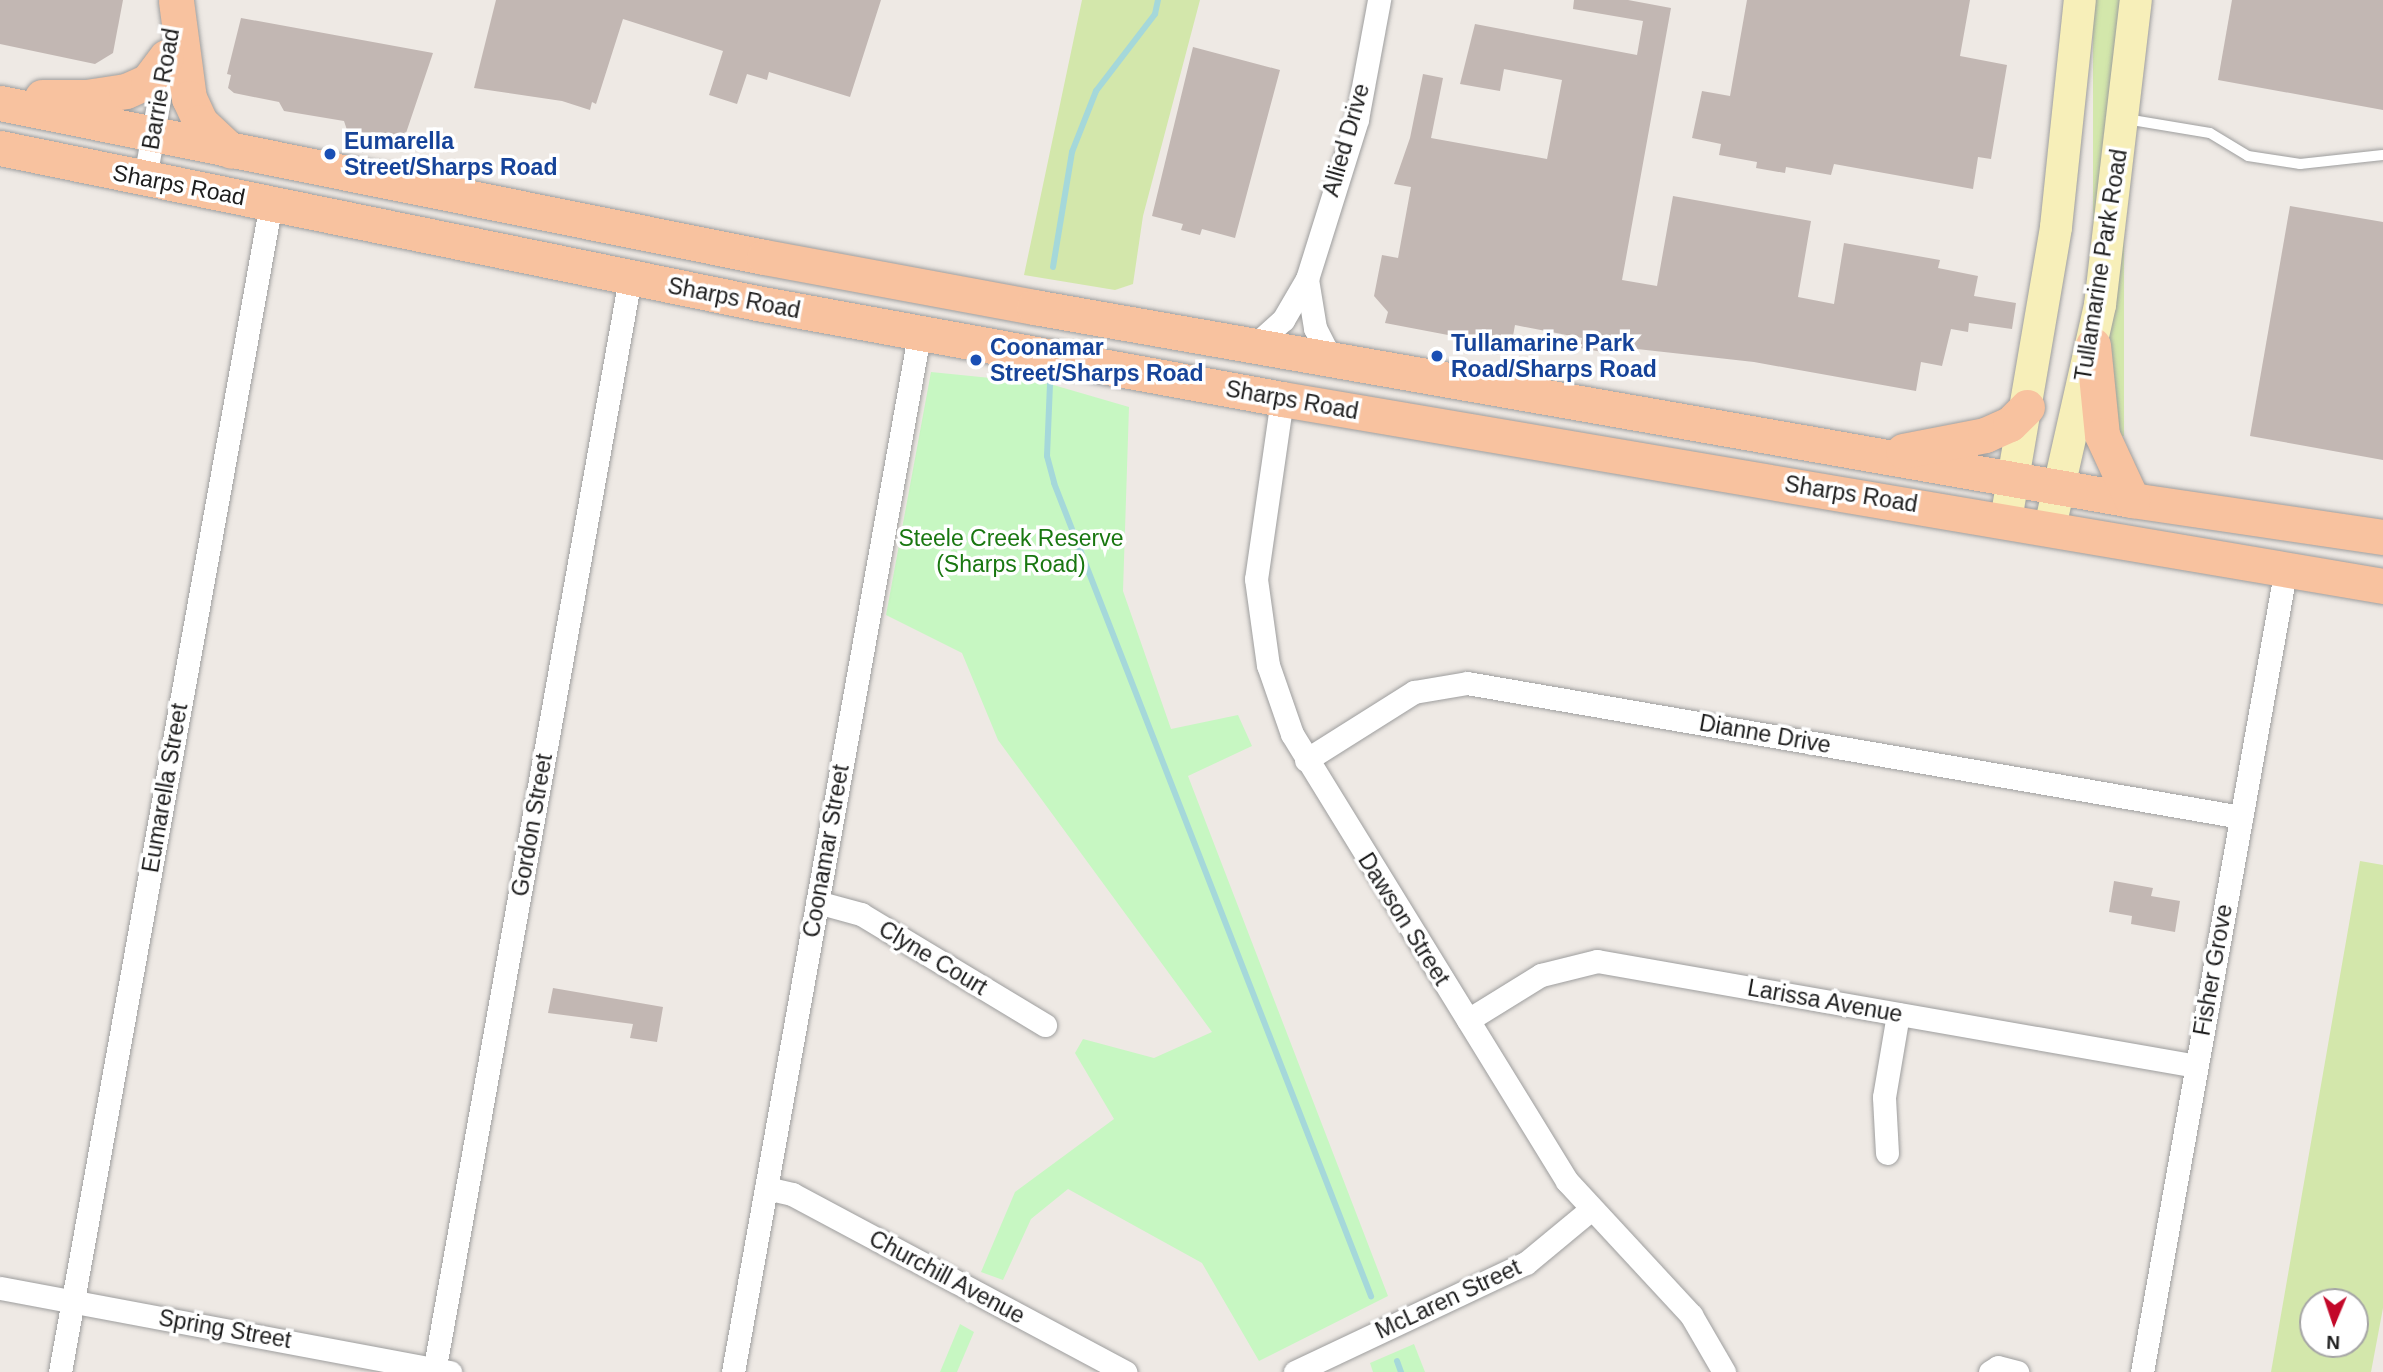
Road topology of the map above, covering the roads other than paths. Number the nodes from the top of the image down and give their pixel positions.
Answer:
1 (1379, 0) edge
2 (2080, 0) edge
3 (2136, 0) edge
4 (176, 1) edge
5 (166, 57) junction
6 (0, 95) edge
7 (0, 103) edge
8 (2123, 118) junction
9 (152, 135) junction
10 (0, 148) edge
11 (230, 151) junction
12 (2383, 155) edge
13 (145, 178) junction
14 (271, 203) junction
15 (764, 257) junction
16 (630, 278) junction
17 (1307, 279) junction
18 (757, 303) junction
19 (920, 330) junction
20 (1203, 337) junction
21 (1255, 345) junction
22 (2093, 345) junction
23 (1331, 359) junction
24 (1282, 399) junction
25 (2027, 407) junction
26 (1882, 455) junction
27 (2014, 479) junction
28 (2061, 486) junction
29 (2132, 500) junction
30 (2006, 520) junction
31 (2050, 527) junction
32 (2383, 537) edge
33 (2286, 569) junction
34 (2383, 586) edge
35 (1306, 760) junction
36 (2241, 817) junction
37 (817, 902) junction
38 (1898, 1014) junction
39 (1468, 1020) junction
40 (1045, 1026) dead end
41 (2196, 1066) junction
42 (1887, 1153) dead end
43 (766, 1188) junction
44 (1590, 1210) junction
45 (0, 1288) edge
46 (72, 1301) junction
47 (439, 1371) edge
48 (60, 1372) edge
49 (733, 1372) edge
50 (1125, 1372) edge
51 (1295, 1372) edge
52 (1724, 1372) edge
53 (1990, 1372) edge
54 (2017, 1372) edge
55 (2142, 1372) edge

1 - 17 street, Allied Drive
2 - 25 street
3 - 8 street, Tullamarine Park Road
4 - 5 street, Barrie Road
4 - 11 main road
5 - 6 main road
5 - 9 street, Barrie Road
7 - 9 main road, Sharps Road
8 - 12 lane
8 - 22 street, Tullamarine Park Road
9 - 11 main road, Sharps Road
9 - 13 street, Barrie Road
10 - 13 main road, Sharps Road
11 - 15 main road, Sharps Road
13 - 14 main road, Sharps Road
14 - 16 main road, Sharps Road
14 - 46 street, Eumarella Street
15 - 18 main road
15 - 20 main road, Sharps Road
16 - 18 main road, Sharps Road
16 - 47 street, Gordon Street
17 - 21 street, Allied Drive
17 - 23 street, Allied Drive
18 - 19 main road, Sharps Road
19 - 24 main road, Sharps Road
19 - 37 street, Coonamar Street
20 - 21 main road, Sharps Road
20 - 24 main road
21 - 23 main road, Sharps Road
22 - 28 street, Tullamarine Park Road
22 - 29 main road
23 - 26 main road, Sharps Road
24 - 30 main road, Sharps Road
24 - 35 street, Dawson Street
25 - 26 main road
25 - 27 street
26 - 27 main road, Sharps Road
27 - 28 main road, Sharps Road
27 - 30 street
28 - 29 main road, Sharps Road
28 - 31 street, Tullamarine Park Road
29 - 32 main road, Sharps Road
30 - 31 main road, Sharps Road
31 - 33 main road, Sharps Road
33 - 34 main road, Sharps Road
33 - 36 street, Fisher Grove
35 - 36 street, Dianne Drive
35 - 39 street, Dawson Street
36 - 41 street, Fisher Grove
37 - 40 street, Clyne Court
37 - 43 street, Coonamar Street
38 - 39 street, Larissa Avenue
38 - 41 street, Larissa Avenue
38 - 42 street
39 - 44 street, Dawson Street
41 - 55 street, Fisher Grove
43 - 49 street, Coonamar Street
43 - 50 street, Churchill Avenue
44 - 51 street, McLaren Street
44 - 52 street, Dawson Street
45 - 46 street, Spring Street
46 - 47 street, Spring Street
46 - 48 street, Eumarella Street
53 - 54 street

